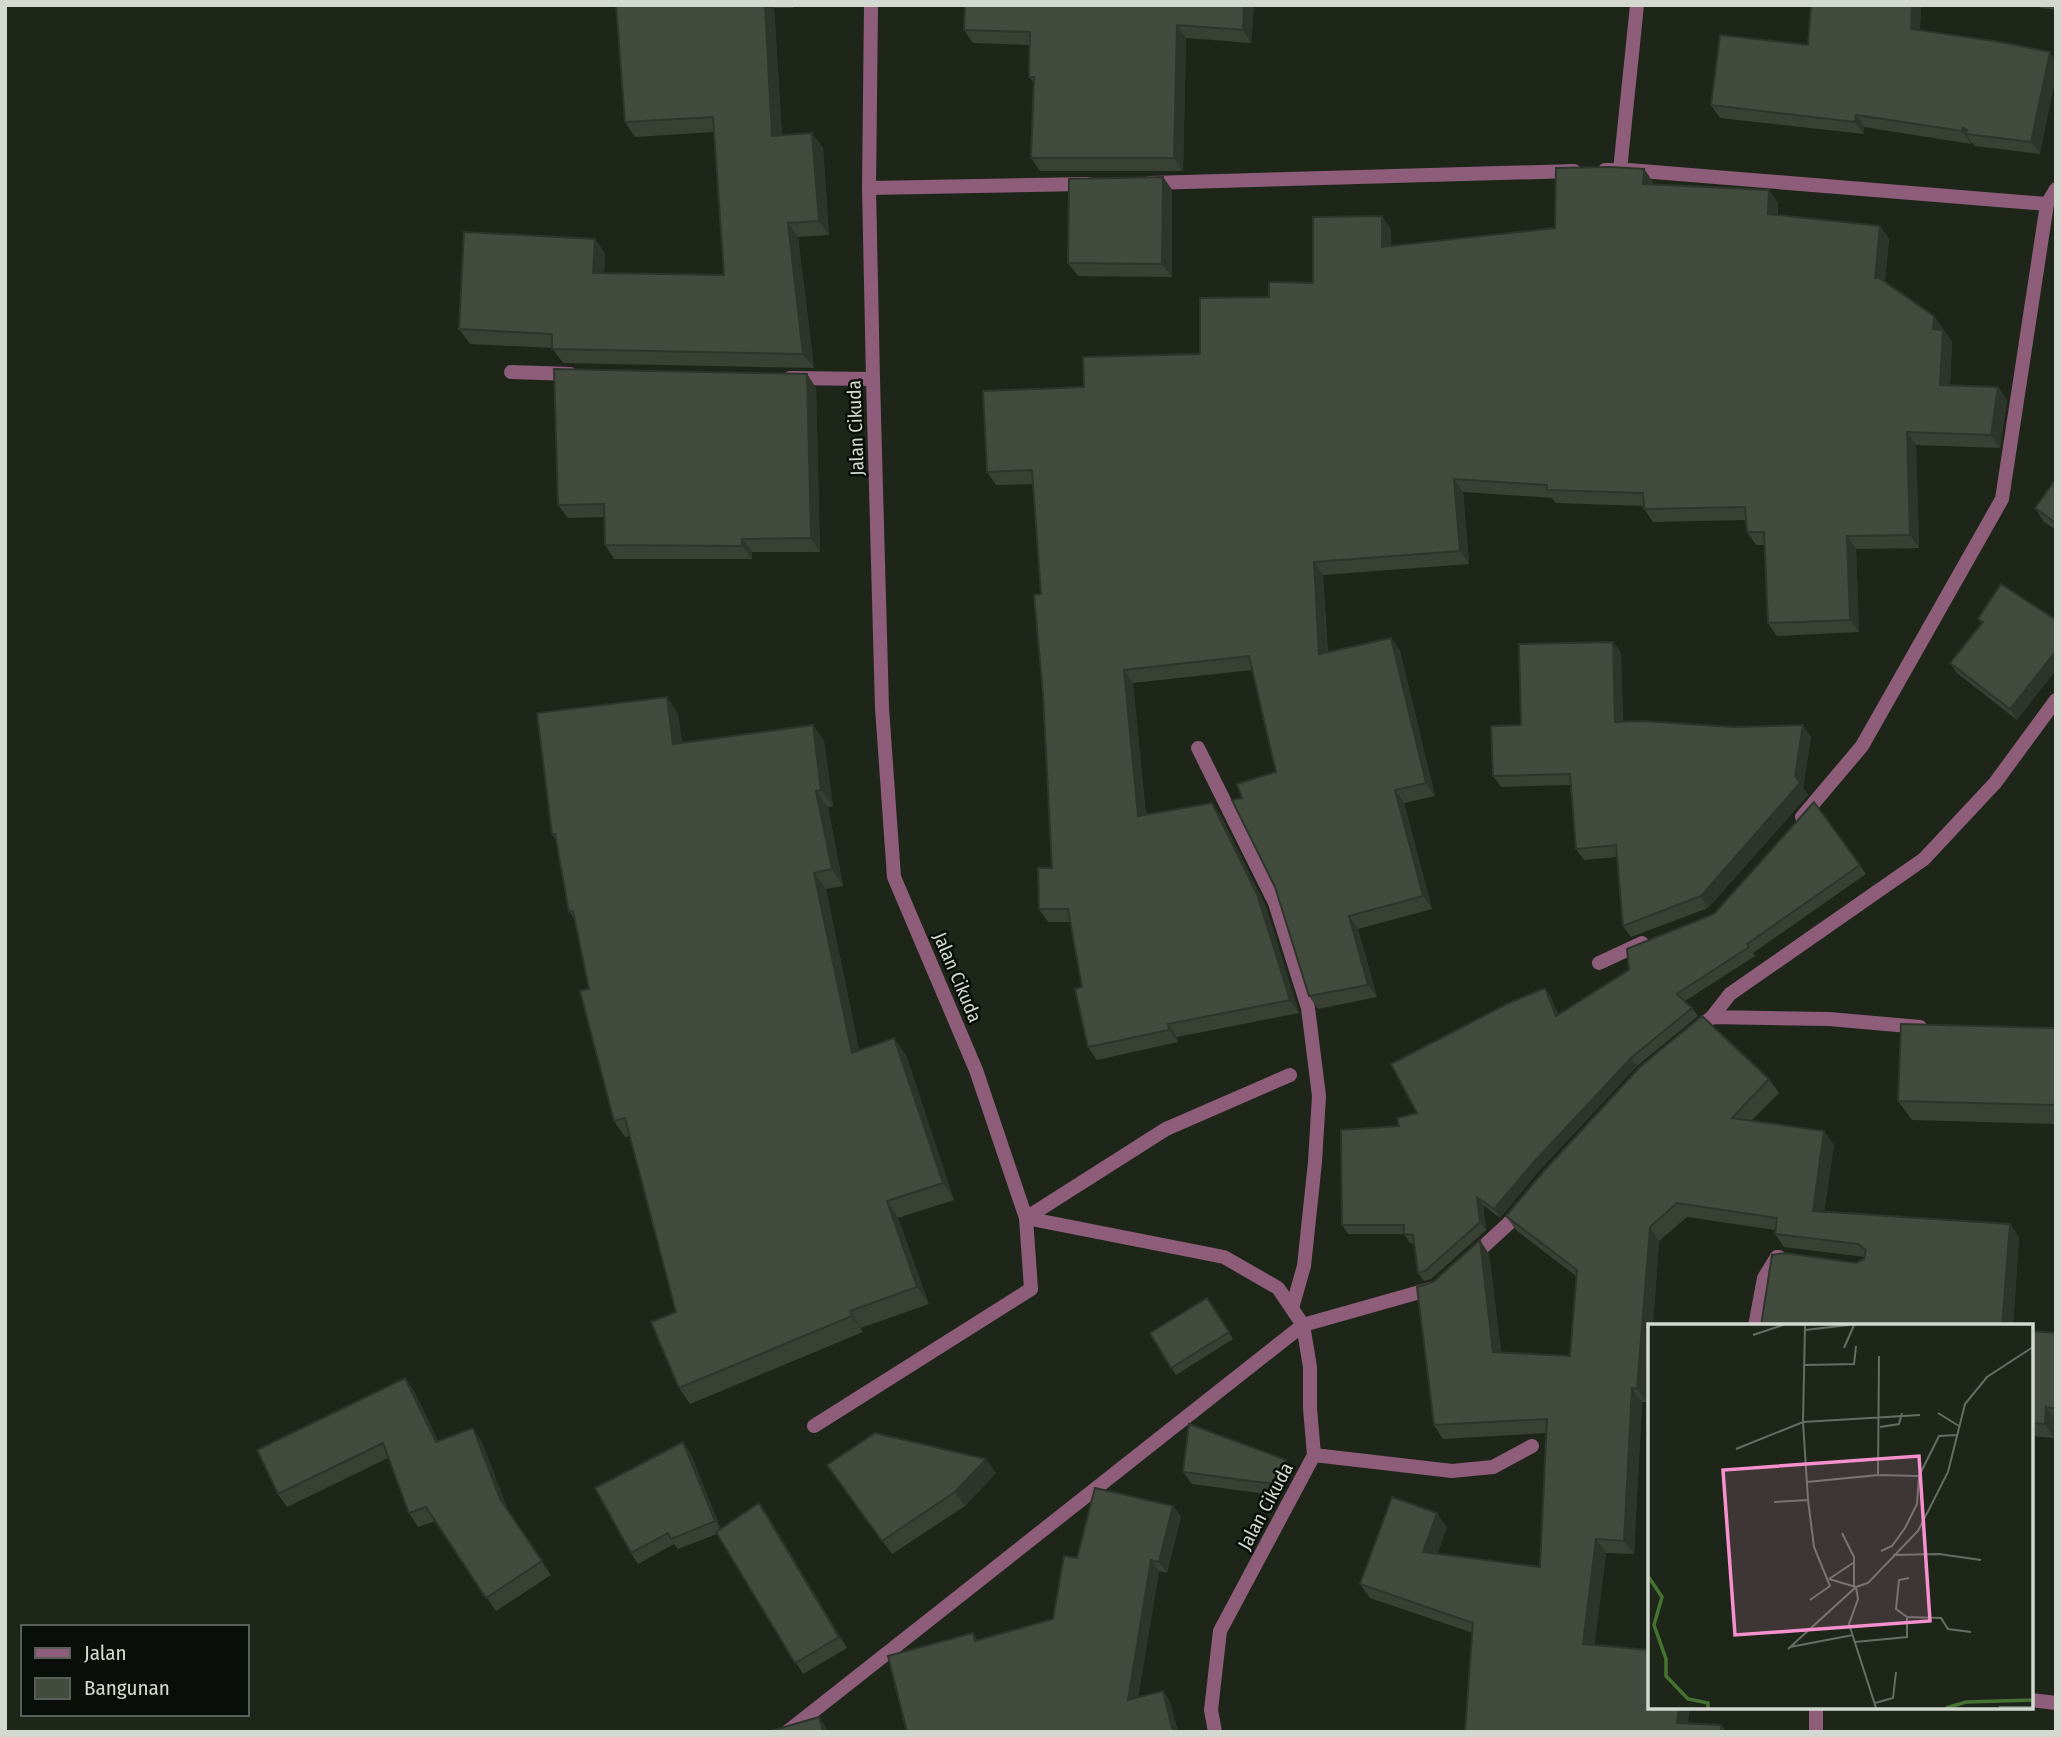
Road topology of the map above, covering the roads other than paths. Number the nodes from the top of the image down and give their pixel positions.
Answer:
1 (871, 5) edge
2 (1637, 5) edge
3 (1620, 170) junction
4 (1141, 183) edge
5 (1100, 184) edge
6 (869, 188) junction
7 (2056, 189) edge
8 (2047, 204) junction
9 (512, 372) dead end
10 (591, 374) edge
11 (778, 377) edge
12 (873, 379) junction
13 (2056, 700) edge
14 (1198, 748) dead end
15 (1796, 825) edge
16 (1653, 939) edge
17 (1599, 963) dead end
18 (1712, 1017) junction
19 (1933, 1028) edge
20 (1683, 1041) edge
21 (1290, 1074) dead end
22 (1530, 1197) edge
23 (1026, 1218) junction
24 (1795, 1257) edge
25 (1292, 1308) junction
26 (1755, 1324) edge
27 (1303, 1325) junction
28 (814, 1426) dead end
29 (1532, 1446) edge
30 (1314, 1455) junction
31 (2033, 1700) edge
32 (2056, 1703) edge
33 (1816, 1709) edge
34 (787, 1732) edge
35 (1215, 1732) edge
36 (1816, 1732) edge

1 - 6 street, Jalan Cikuda
2 - 3 street
3 - 4 street
3 - 8 street
5 - 6 street
6 - 12 street, Jalan Cikuda
7 - 8 street
8 - 15 street
9 - 10 street
11 - 12 street
12 - 23 street, Jalan Cikuda
13 - 18 street
14 - 25 street
16 - 17 street
18 - 19 street
18 - 20 street
21 - 23 street
22 - 27 street
23 - 25 street, Jalan Cikuda
23 - 28 street
24 - 26 street
25 - 27 street, Jalan Cikuda
27 - 30 street, Jalan Cikuda
27 - 34 street
29 - 30 street
30 - 35 street, Jalan Cikuda
31 - 32 street
33 - 36 street

